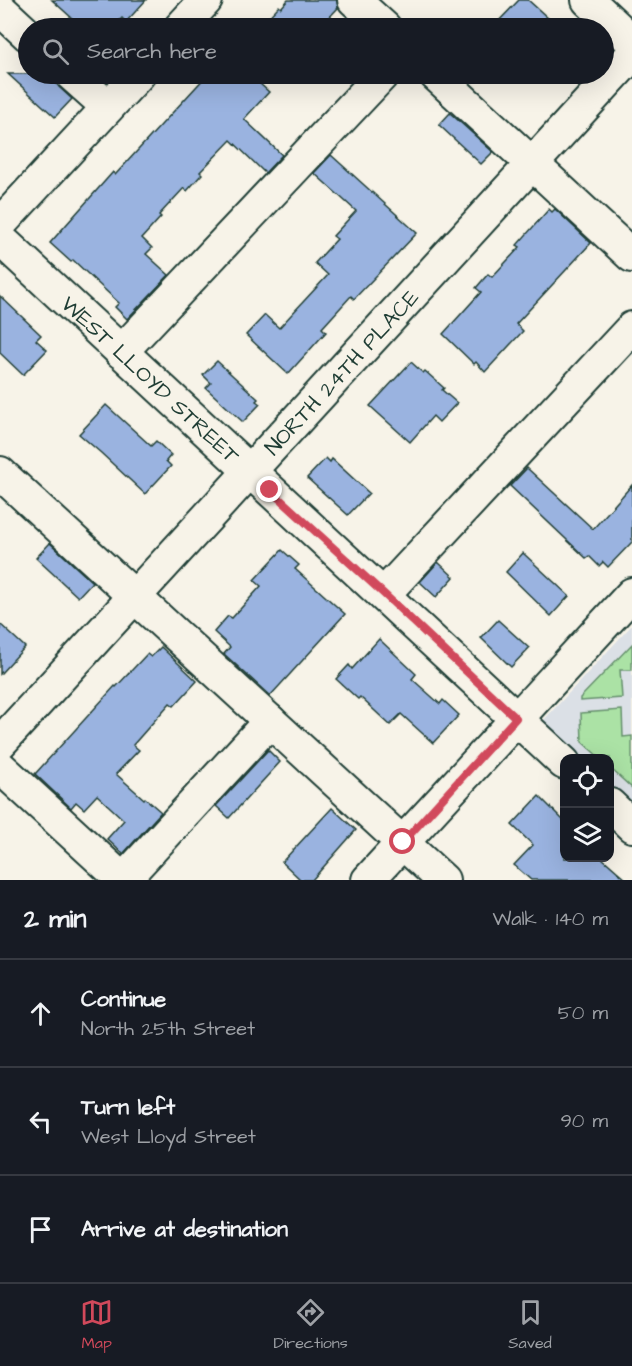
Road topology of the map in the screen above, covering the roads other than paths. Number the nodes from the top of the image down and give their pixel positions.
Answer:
1 (206, 0) edge
2 (354, 0) edge
3 (588, 0) edge
4 (0, 9) edge
5 (189, 18) edge
6 (375, 18) edge
7 (608, 18) edge
8 (614, 24) edge
9 (18, 26) edge
10 (632, 40) edge
11 (632, 55) edge
12 (614, 75) edge
13 (82, 84) edge
14 (130, 84) edge
15 (374, 84) edge
16 (446, 84) edge
17 (605, 84) edge
18 (108, 107) junction
19 (533, 163) junction
20 (0, 224) edge
21 (0, 239) edge
22 (632, 256) edge
23 (632, 328) edge
24 (121, 352) junction
25 (249, 472) junction
26 (2, 479) edge
27 (384, 594) junction
28 (632, 594) edge
29 (134, 597) junction
30 (516, 718) junction
31 (270, 721) junction
32 (0, 743) edge
33 (560, 759) edge
34 (0, 767) edge
35 (612, 808) edge
36 (632, 826) edge
37 (403, 842) junction
38 (123, 880) edge
39 (368, 880) edge
40 (443, 880) edge

1 - 5 street
2 - 6 street
3 - 7 street
4 - 9 street
8 - 10 street
11 - 12 street, NORTH 24TH PLACE
13 - 18 street
14 - 18 street
15 - 24 street
16 - 19 street
17 - 19 street, NORTH 24TH PLACE
18 - 20 street
19 - 22 street
19 - 25 street, NORTH 24TH PLACE
21 - 24 street, WEST LLOYD STREET
23 - 27 street
24 - 25 street, WEST LLOYD STREET
25 - 27 street, WEST LLOYD STREET
25 - 29 street, NORTH 24TH PLACE
26 - 29 street
27 - 30 street, WEST LLOYD STREET
28 - 30 street
29 - 31 street
29 - 32 street, NORTH 24TH PLACE
30 - 33 street, WEST LLOYD STREET
30 - 37 street
31 - 37 street
31 - 38 street
34 - 38 street
35 - 36 street
37 - 39 street
37 - 40 street

